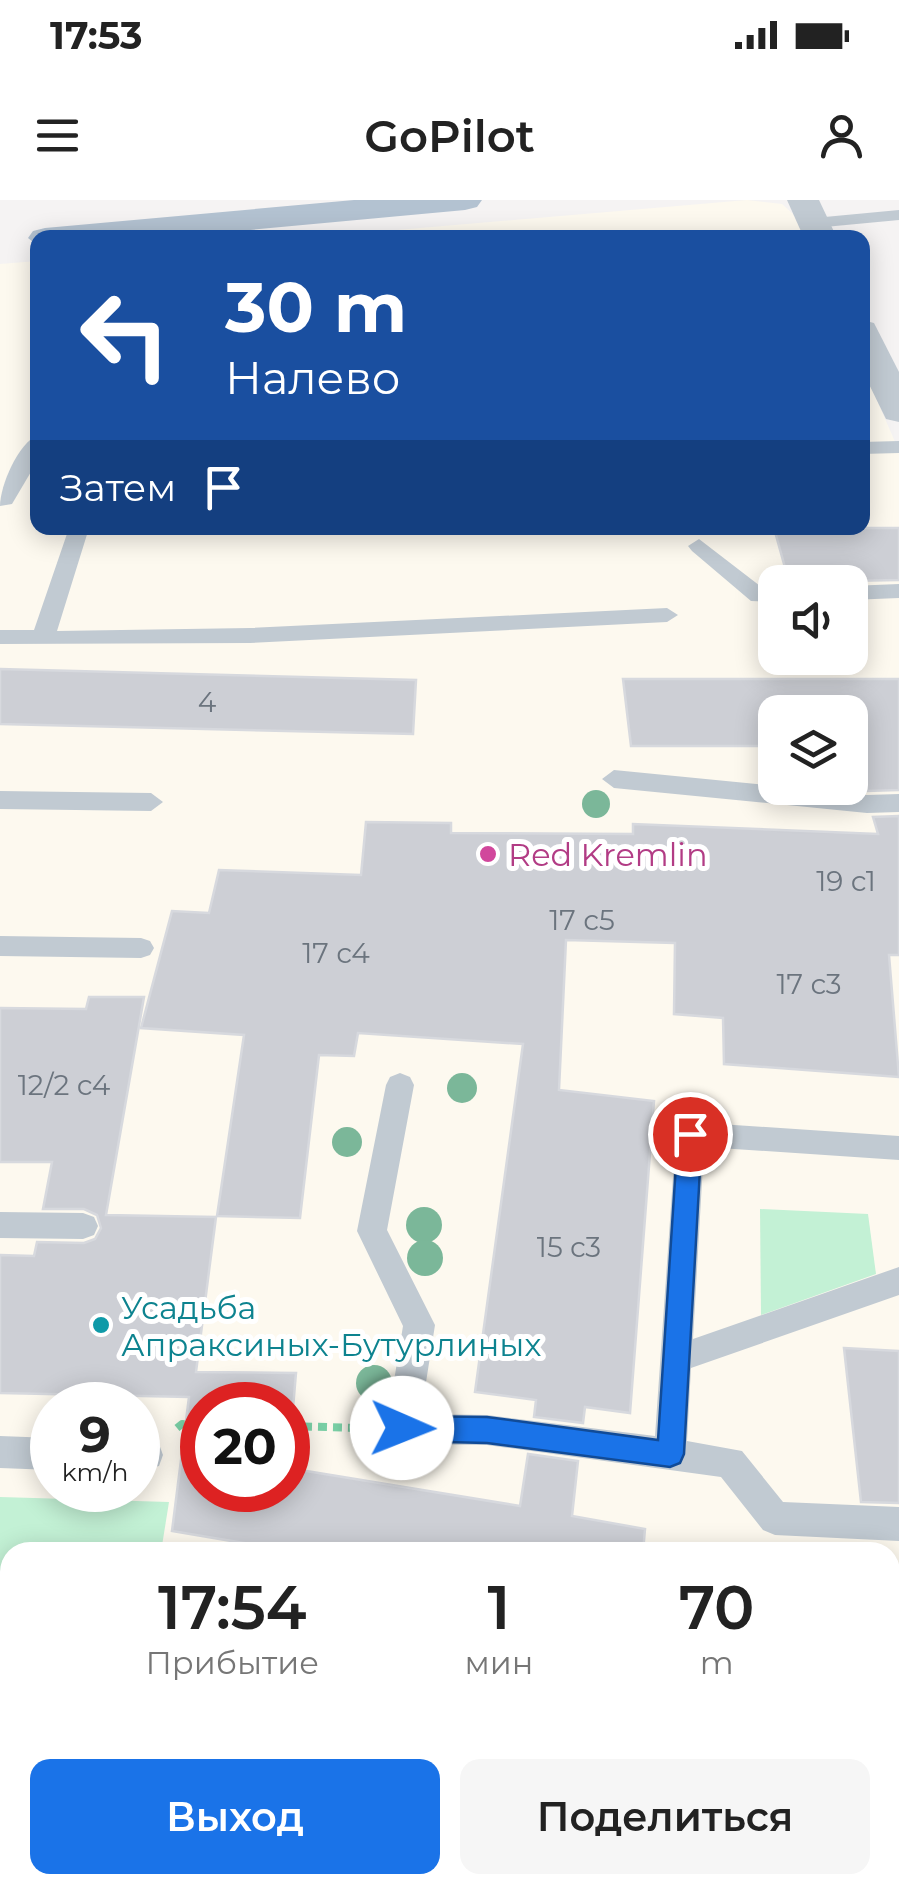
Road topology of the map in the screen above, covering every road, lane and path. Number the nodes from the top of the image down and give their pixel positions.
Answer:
1 (465, 200) edge
2 (366, 204) edge
3 (899, 215) edge
4 (813, 220) edge
5 (112, 230) edge
6 (870, 347) edge
7 (899, 410) edge
8 (899, 447) edge
9 (870, 448) edge
10 (30, 454) edge
11 (0, 500) edge
12 (77, 535) edge
13 (699, 546) dead end
14 (899, 591) edge
15 (868, 592) edge
16 (758, 596) edge
17 (667, 615) dead end
18 (0, 637) edge
19 (44, 638) junction
20 (614, 779) dead end
21 (0, 800) edge
22 (152, 802) dead end
23 (899, 803) edge
24 (0, 946) edge
25 (141, 948) dead end
26 (400, 1085) dead end
27 (899, 1148) edge
28 (0, 1225) edge
29 (83, 1226) dead end
30 (899, 1281) edge
31 (676, 1360) junction
32 (310, 1426) edge
33 (402, 1428) junction
34 (0, 1452) edge
35 (30, 1453) edge
36 (670, 1454) junction
37 (899, 1524) edge

1 - 2 main road
2 - 5 main road
3 - 4 lane
6 - 7 street
8 - 9 lane
10 - 11 lane
12 - 19 lane
13 - 16 lane
14 - 15 lane
17 - 19 lane
18 - 19 lane
20 - 23 lane
21 - 22 lane
24 - 25 lane
26 - 33 lane
27 - 31 lane
28 - 29 lane
30 - 31 lane
31 - 36 lane
32 - 33 path
33 - 36 lane
34 - 35 lane
36 - 37 lane

